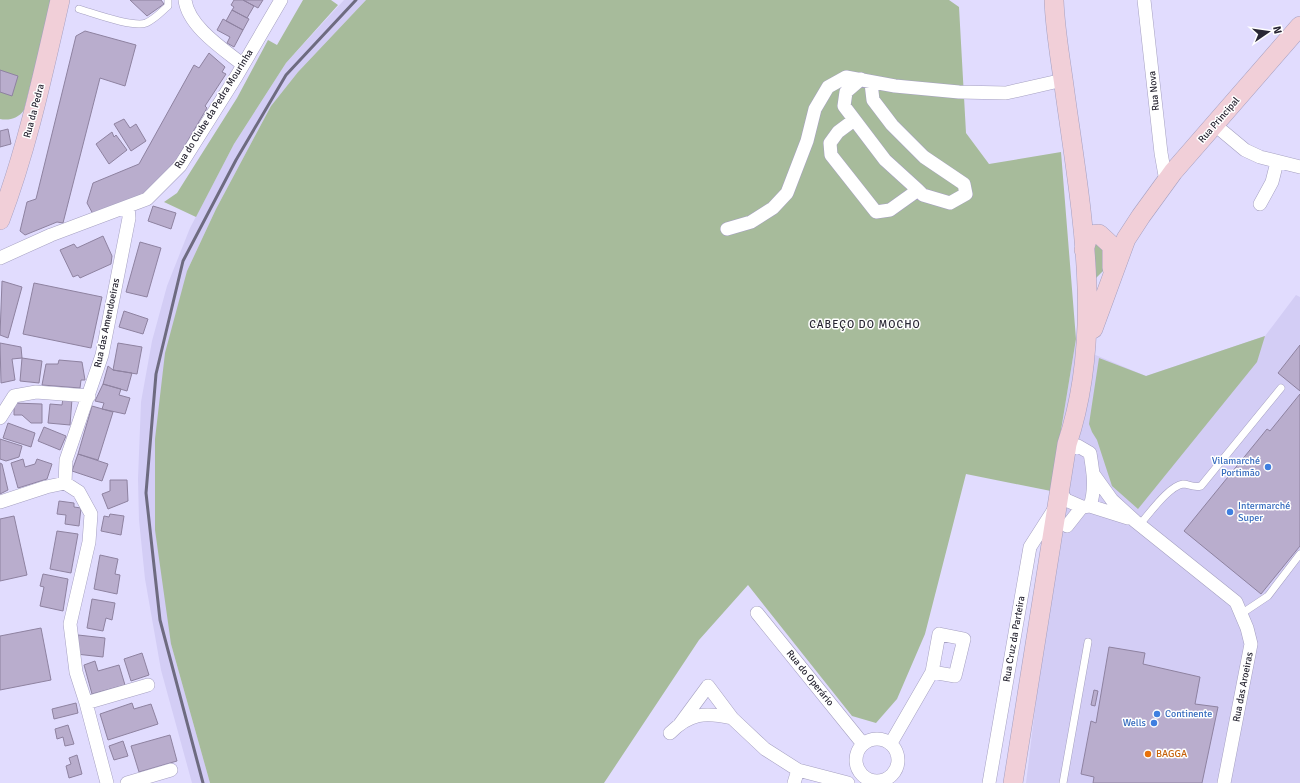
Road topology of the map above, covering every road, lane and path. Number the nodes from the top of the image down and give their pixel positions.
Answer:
1 (60, 0) edge
2 (168, 0) edge
3 (184, 0) edge
4 (281, 0) edge
5 (1054, 0) edge
6 (1144, 0) edge
7 (79, 9) dead end
8 (1300, 26) edge
9 (242, 64) junction
10 (1063, 80) junction
11 (866, 81) junction
12 (854, 120) junction
13 (1215, 125) junction
14 (1277, 162) junction
15 (1300, 167) edge
16 (1166, 182) junction
17 (6, 186) edge
18 (918, 190) junction
19 (1260, 204) dead end
20 (128, 206) junction
21 (1080, 210) junction
22 (1141, 216) junction
23 (0, 220) edge
24 (727, 229) dead end
25 (1099, 234) junction
26 (1084, 250) junction
27 (0, 258) edge
28 (1112, 274) junction
29 (1086, 275) junction
30 (1086, 351) junction
31 (1281, 388) dead end
32 (89, 396) junction
33 (0, 418) edge
34 (1072, 448) junction
35 (1094, 475) junction
36 (65, 483) junction
37 (0, 502) edge
38 (1072, 502) junction
39 (1138, 522) junction
40 (1300, 554) edge
41 (757, 613) dead end
42 (1241, 614) junction
43 (1088, 642) dead end
44 (932, 672) dead end
45 (148, 685) dead end
46 (86, 703) junction
47 (732, 718) junction
48 (680, 724) junction
49 (670, 733) dead end
50 (891, 743) junction
51 (863, 744) junction
52 (171, 770) dead end
53 (798, 770) junction
54 (893, 779) edge
55 (873, 782) edge
56 (107, 783) edge
57 (127, 783) edge
58 (794, 783) edge
59 (848, 783) edge
60 (989, 783) edge
61 (1014, 783) edge
62 (1026, 783) edge
63 (1062, 783) edge
64 (1224, 783) edge

1 - 17 main road, Rua da Pedra
2 - 7 lane
3 - 9 street
4 - 9 street, Rua do Clube da Pedra Mourinha
5 - 10 main road
6 - 16 street, Rua Nova
8 - 13 main road, Rua Principal
9 - 20 street, Rua do Clube da Pedra Mourinha
10 - 11 street
10 - 21 main road
11 - 12 street
11 - 18 street
11 - 24 street
12 - 18 street
12 - 18 street
13 - 14 street
13 - 16 main road, Rua Principal
14 - 15 street
14 - 19 street
16 - 22 main road, Rua Principal
17 - 23 main road, Rua da Pedra
20 - 27 street, Rua do Clube da Pedra Mourinha
20 - 32 street, Rua das Amendoeiras
21 - 25 main road, Rua Principal
21 - 26 main road
22 - 25 main road, Rua Principal
22 - 28 main road, Rua Principal
25 - 26 main road
25 - 28 main road, Rua Principal
26 - 29 main road
28 - 29 main road
28 - 30 main road, Rua Principal
29 - 30 main road
30 - 34 main road
31 - 39 lane
32 - 33 street
32 - 36 street, Rua das Amendoeiras
34 - 35 street
34 - 38 main road
35 - 38 street
35 - 39 street, Rua das Aroeiras
36 - 37 street
36 - 46 street
38 - 39 street, Rua das Aroeiras
38 - 60 street, Rua Cruz da Parteira
38 - 61 main road
38 - 62 main road
39 - 42 street, Rua das Aroeiras
40 - 42 lane
41 - 51 street, Rua do Operário
42 - 64 street, Rua das Aroeiras
43 - 63 lane
44 - 50 street
45 - 46 street
46 - 56 street
47 - 48 street
47 - 48 street
47 - 53 street
48 - 49 street
50 - 51 street
50 - 54 street
51 - 55 street
52 - 57 street
53 - 58 street
53 - 59 street
54 - 55 street

